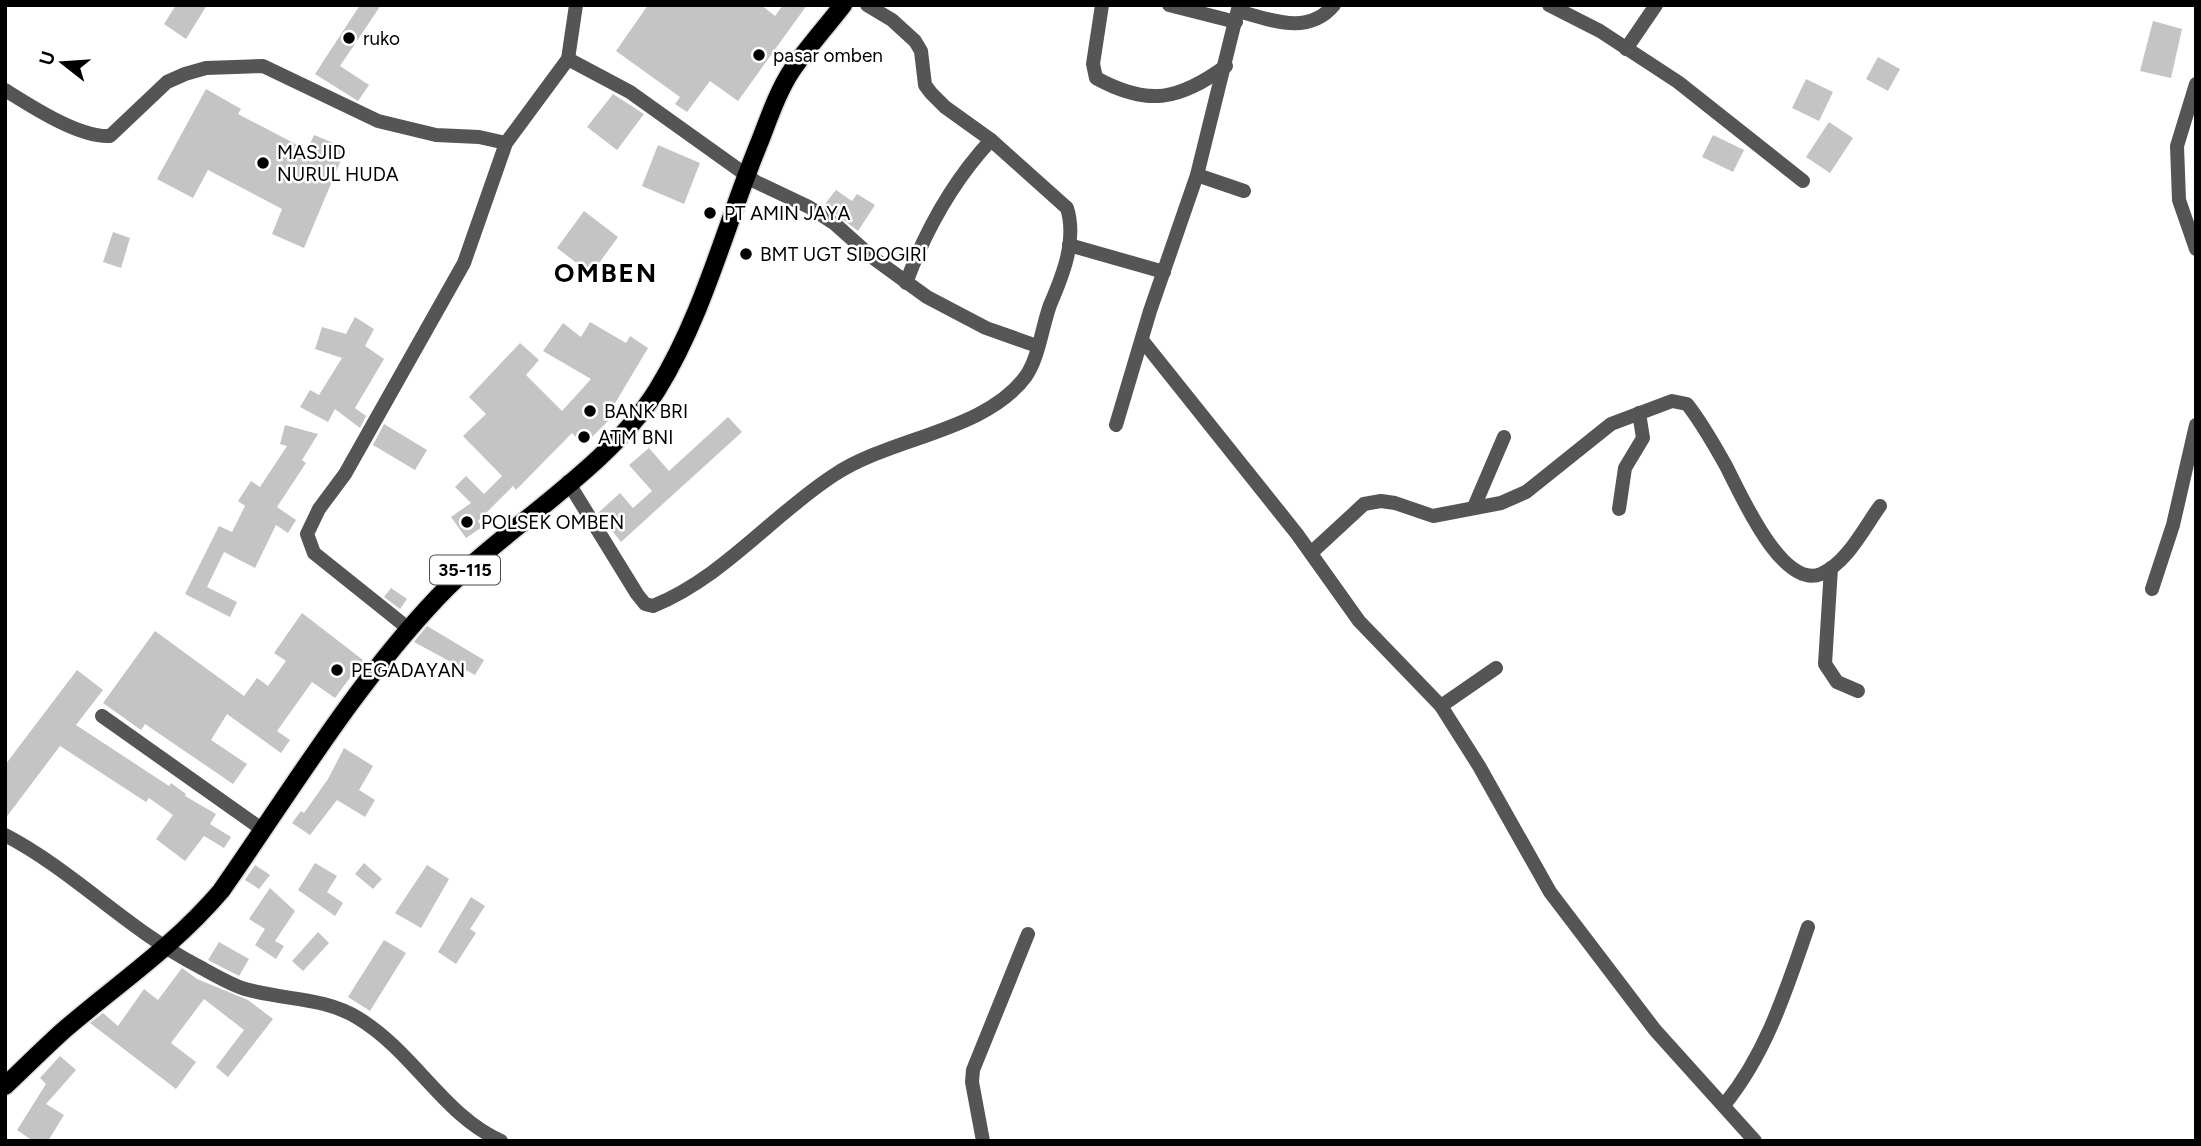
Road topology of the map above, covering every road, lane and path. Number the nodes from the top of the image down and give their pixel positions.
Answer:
1 (576, 5) edge
2 (843, 5) edge
3 (867, 5) edge
4 (1101, 5) edge
5 (1169, 5) edge
6 (1334, 5) edge
7 (1549, 5) edge
8 (1656, 5) edge
9 (1238, 13) edge
10 (1626, 49) junction
11 (568, 60) junction
12 (1226, 66) junction
13 (2196, 84) edge
14 (5, 90) edge
15 (992, 140) junction
16 (506, 143) junction
17 (746, 175) junction
18 (1197, 175) junction
19 (1803, 181) dead end
20 (1244, 191) dead end
21 (1069, 244) junction
22 (2196, 248) edge
23 (1164, 272) junction
24 (906, 283) junction
25 (1142, 340) junction
26 (1037, 346) junction
27 (1639, 413) junction
28 (1116, 425) dead end
29 (2196, 425) edge
30 (1504, 437) dead end
31 (568, 482) junction
32 (1880, 506) dead end
33 (1475, 507) junction
34 (1619, 509) dead end
35 (1311, 553) junction
36 (1831, 568) junction
37 (2152, 589) dead end
38 (409, 629) junction
39 (1496, 668) dead end
40 (1858, 691) dead end
41 (1441, 706) junction
42 (102, 716) dead end
43 (264, 830) junction
44 (5, 835) edge
45 (1808, 927) dead end
46 (1028, 934) dead end
47 (167, 949) junction
48 (5, 1086) edge
49 (1725, 1104) junction
50 (502, 1141) edge
51 (983, 1141) edge
52 (1755, 1141) edge

1 - 11 street
2 - 17 main road, 35-115
3 - 15 street
4 - 12 street
5 - 9 street
6 - 9 street
7 - 10 street
8 - 10 street
9 - 12 street
10 - 19 street
11 - 16 street
11 - 17 street
12 - 18 street
13 - 22 street
14 - 16 street
15 - 21 street
15 - 24 street
16 - 38 street
17 - 24 street
17 - 31 main road, 35-115
18 - 20 street
18 - 23 street
21 - 23 street
21 - 26 street
23 - 25 street
24 - 26 street
25 - 28 street
25 - 35 street
26 - 31 street
27 - 33 street
27 - 34 street
27 - 36 street
29 - 37 street
30 - 33 street
31 - 38 main road, 35-115
32 - 36 street
33 - 35 street
35 - 41 street
36 - 40 street
38 - 43 main road, 35-115
39 - 41 street
41 - 49 street
42 - 43 street
43 - 47 main road, 35-115
44 - 47 street
45 - 49 street
46 - 51 street
47 - 48 main road, 35-115
47 - 50 street
49 - 52 street

